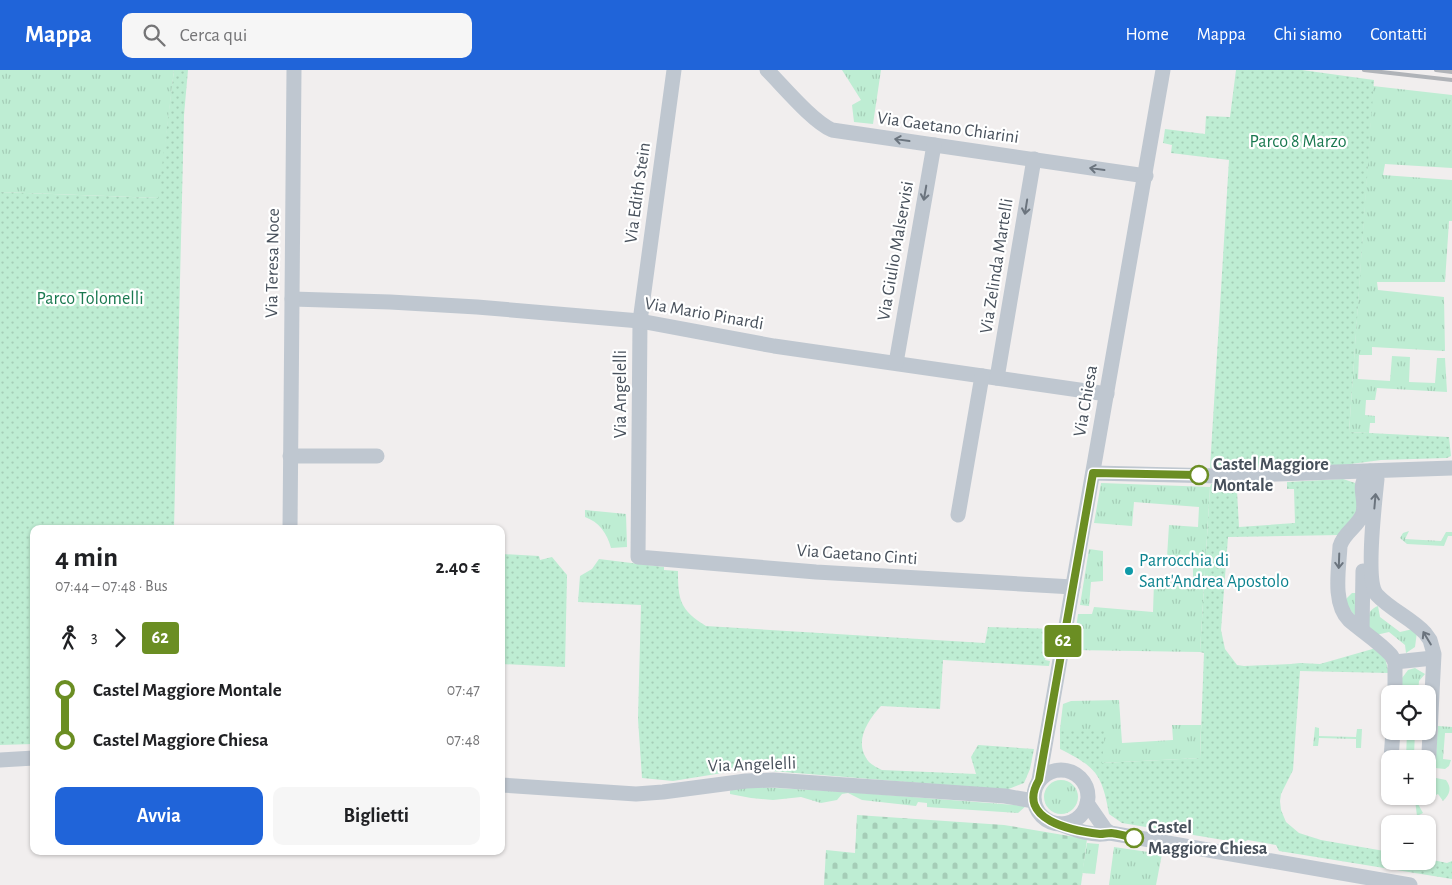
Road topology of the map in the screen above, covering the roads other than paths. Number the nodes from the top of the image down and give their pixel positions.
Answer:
1 (294, 70) edge
2 (674, 70) edge
3 (767, 70) edge
4 (1163, 70) edge
5 (934, 145) junction
6 (1034, 159) junction
7 (1146, 176) junction
8 (292, 299) junction
9 (640, 321) junction
10 (896, 363) junction
11 (982, 376) junction
12 (997, 378) junction
13 (1106, 394) junction
14 (290, 456) junction
15 (377, 456) dead end
16 (1452, 468) edge
17 (1370, 471) junction
18 (1093, 473) junction
19 (1363, 511) junction
20 (958, 515) dead end
21 (290, 525) edge
22 (638, 557) joint
23 (1073, 586) junction
24 (1384, 601) junction
25 (1362, 624) junction
26 (1434, 658) junction
27 (1395, 662) junction
28 (1395, 685) edge
29 (1046, 738) junction
30 (1429, 750) edge
31 (30, 758) edge
32 (0, 760) edge
33 (1061, 770) junction
34 (505, 785) edge
35 (1036, 790) junction
36 (1087, 803) junction
37 (1060, 824) junction
38 (1110, 833) junction
39 (1410, 885) edge

1 - 8 street, Via Teresa Noce
2 - 9 street, Via Edith Stein
5 -> 3 street, Via Gaetano Chiarini
4 - 7 street, Via Chiesa
5 - 6 street, Via Gaetano Chiarini
5 -> 10 street, Via Giulio Malservisi
7 -> 6 street, Via Gaetano Chiarini
6 -> 12 street, Via Zelinda Martelli
7 - 13 street, Via Chiesa
8 - 9 street, Via Mario Pinardi
8 - 14 street, Via Teresa Noce
9 - 10 street, Via Mario Pinardi
9 - 22 street, Via Angelelli
10 - 11 street, Via Mario Pinardi
11 - 12 street, Via Mario Pinardi
11 - 20 street
12 - 13 street, Via Mario Pinardi
13 - 18 street, Via Chiesa
14 - 15 street
14 - 21 street, Via Teresa Noce
16 - 17 street
17 - 18 street
17 - 19 street
24 -> 17 street
18 - 23 street, Via Chiesa
19 - 25 street
19 -> 25 street
22 - 23 street, Via Gaetano Cinti
23 - 29 street, Via Chiesa
24 - 25 street
26 -> 24 street
25 - 27 street
26 - 27 street
26 - 30 street
27 - 28 street
29 - 33 street
29 - 35 street, Via Chiesa
31 - 32 street
33 - 35 street
33 - 36 street
34 - 35 street, Via Angelelli
35 - 37 street
36 - 37 street
36 - 38 street
37 - 38 street
38 - 39 street

